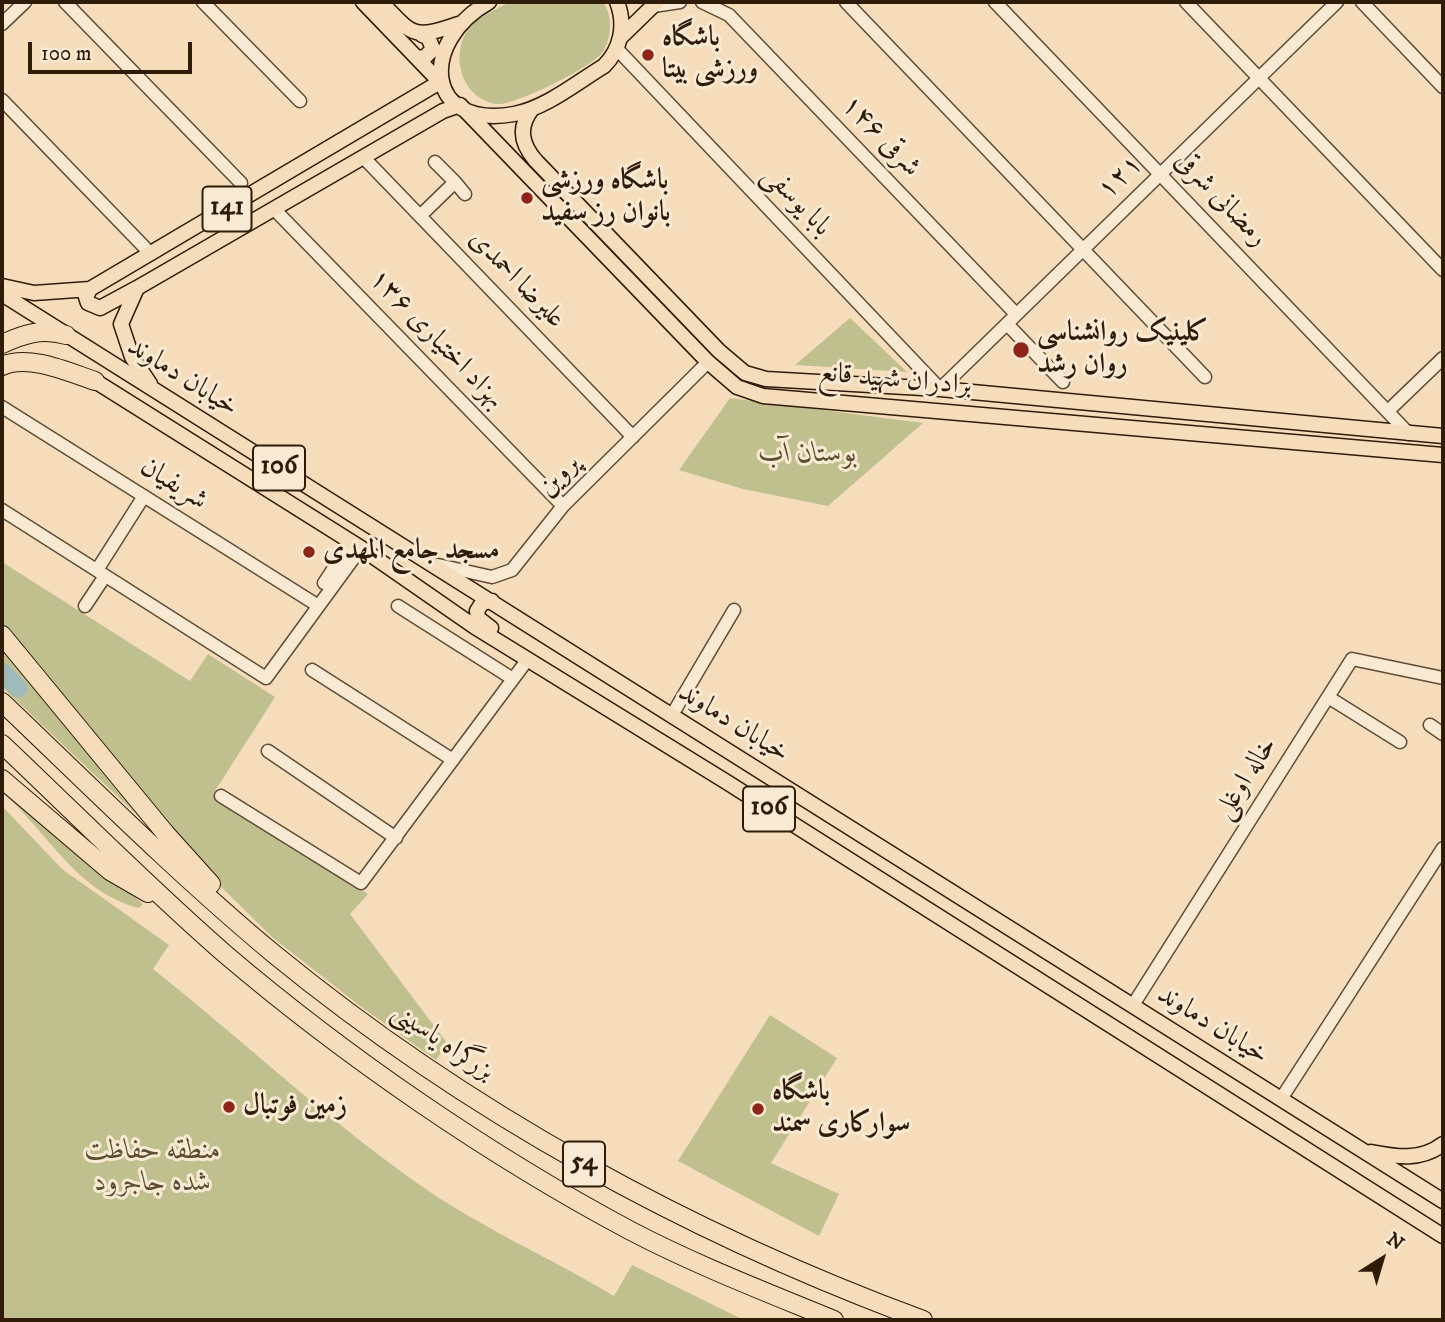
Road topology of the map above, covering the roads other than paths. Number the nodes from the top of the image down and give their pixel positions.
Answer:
1 (25, 2) edge
2 (65, 2) edge
3 (203, 2) edge
4 (363, 2) edge
5 (381, 2) edge
6 (489, 2) edge
7 (617, 2) edge
8 (680, 2) edge
9 (702, 2) edge
10 (846, 2) edge
11 (995, 2) edge
12 (1186, 2) edge
13 (1336, 2) edge
14 (1362, 2) edge
15 (655, 4) edge
16 (2, 24) edge
17 (458, 24) junction
18 (422, 35) junction
19 (619, 43) junction
20 (417, 58) junction
21 (1259, 78) junction
22 (440, 82) junction
23 (1443, 87) edge
24 (2, 100) edge
25 (300, 101) dead end
26 (460, 105) junction
27 (532, 109) junction
28 (363, 158) junction
29 (435, 162) dead end
30 (1161, 173) junction
31 (455, 182) junction
32 (241, 183) dead end
33 (465, 194) dead end
34 (274, 209) junction
35 (420, 216) junction
36 (1082, 250) junction
37 (151, 254) junction
38 (1443, 270) edge
39 (2, 286) edge
40 (137, 288) junction
41 (90, 289) junction
42 (2, 294) edge
43 (1012, 319) junction
44 (66, 335) junction
45 (2, 344) edge
46 (1443, 358) edge
47 (708, 362) junction
48 (2, 366) edge
49 (1205, 377) dead end
50 (95, 381) joint
51 (1063, 382) dead end
52 (153, 388) junction
53 (940, 389) junction
54 (2, 407) edge
55 (940, 409) junction
56 (1388, 411) junction
57 (1409, 434) junction
58 (1443, 436) edge
59 (633, 437) junction
60 (1409, 452) junction
61 (1443, 454) edge
62 (144, 496) junction
63 (563, 506) junction
64 (2, 510) edge
65 (356, 545) junction
66 (431, 563) junction
67 (101, 573) junction
68 (492, 601) junction
69 (314, 603) junction
70 (85, 606) dead end
71 (398, 606) dead end
72 (734, 610) dead end
73 (2, 635) edge
74 (534, 663) junction
75 (312, 670) dead end
76 (1443, 678) edge
77 (513, 679) junction
78 (1328, 697) junction
79 (2, 702) edge
80 (672, 715) junction
81 (1430, 725) dead end
82 (1443, 734) edge
83 (1400, 742) dead end
84 (2, 744) edge
85 (268, 751) dead end
86 (453, 760) junction
87 (2, 779) edge
88 (221, 796) dead end
89 (396, 838) junction
90 (1443, 848) edge
91 (175, 910) junction
92 (275, 954) junction
93 (1133, 1005) junction
94 (1281, 1099) junction
95 (1443, 1144) edge
96 (1360, 1149) junction
97 (1443, 1201) edge
98 (1443, 1236) edge
99 (834, 1320) edge
100 (923, 1320) edge

1 - 16 street
2 - 32 street
3 - 25 street
4 - 20 main road, برادران شهید قانع
5 - 18 main road
6 - 17 main road
7 - 19 main road
8 - 15 street
9 - 43 street, ۱۴۶ شرقی
10 - 36 street
11 - 30 street, رمضانی شرقی
12 - 21 street
13 - 21 street, ۱۲۱
14 - 23 street
15 - 19 main road
17 - 18 main road
17 - 22 main road
18 - 20 main road
19 - 27 main road
19 - 53 street, بابا یوسفی
20 - 22 main road, برادران شهید قانع
21 - 30 street, ۱۲۱
21 - 38 street
22 - 26 main road, برادران شهید قانع
22 - 37 main road, 141
24 - 37 street
26 - 27 main road
26 - 28 main road, 141
26 - 47 main road, برادران شهید قانع
27 - 53 main road, برادران شهید قانع
28 - 34 main road, 141
28 - 35 street, علیرضا احمدی
29 - 31 street
30 - 36 street, ۱۲۱
30 - 56 street, رمضانی شرقی
31 - 33 street
31 - 35 street
34 - 40 main road, 141
34 - 63 street, بهزاد اختیاری ۱۳۶
35 - 59 street, علیرضا احمدی
36 - 43 street, ۱۲۱
36 - 49 street
37 - 41 main road, 141
39 - 41 main road, 141
40 - 41 main road
40 - 52 main road
42 - 44 main road, 106
43 - 51 street, ۱۴۶ شرقی
43 - 53 street, ۱۲۱
44 - 45 highway
44 - 52 main road, خیابان دماوند / 106
46 - 56 street
47 - 55 main road, برادران شهید قانع
47 - 59 street, پروین
48 - 50 highway
50 - 65 main road, خیابان دماوند / 106
52 - 66 main road, خیابان دماوند / 106
53 - 55 street
53 - 57 main road, برادران شهید قانع
54 - 62 street, شریفیان
55 - 60 main road, برادران شهید قانع
56 - 57 street, رمضانی شرقی
57 - 58 main road, برادران شهید قانع
57 - 60 main road
59 - 63 street, پروین
60 - 61 main road, برادران شهید قانع
62 - 67 street
62 - 69 street, شریفیان
63 - 66 street, پروین
64 - 67 street
65 - 69 street
65 - 74 main road, خیابان دماوند / 106
66 - 68 main road, خیابان دماوند / 106
67 - 69 street
67 - 70 street
68 - 74 main road
68 - 80 main road, خیابان دماوند / 106
71 - 77 street
72 - 80 street
73 - 92 highway
74 - 77 street
74 - 98 main road, خیابان دماوند / 106
75 - 86 street
76 - 78 street, خاله اوغلی
77 - 86 street
78 - 83 street
78 - 93 street, خاله اوغلی
79 - 92 highway, بزرگراه یاسینی / 54
80 - 93 main road, خیابان دماوند / 106
81 - 82 street
84 - 91 highway, بزرگراه یاسینی / 54
85 - 89 street
86 - 89 street
87 - 91 highway
88 - 89 street
90 - 94 street
91 - 99 highway, بزرگراه یاسینی / 54
92 - 100 highway, بزرگراه یاسینی / 54
93 - 94 main road, خیابان دماوند / 106
94 - 96 main road, خیابان دماوند / 106
95 - 96 main road
96 - 97 main road, خیابان دماوند / 106

